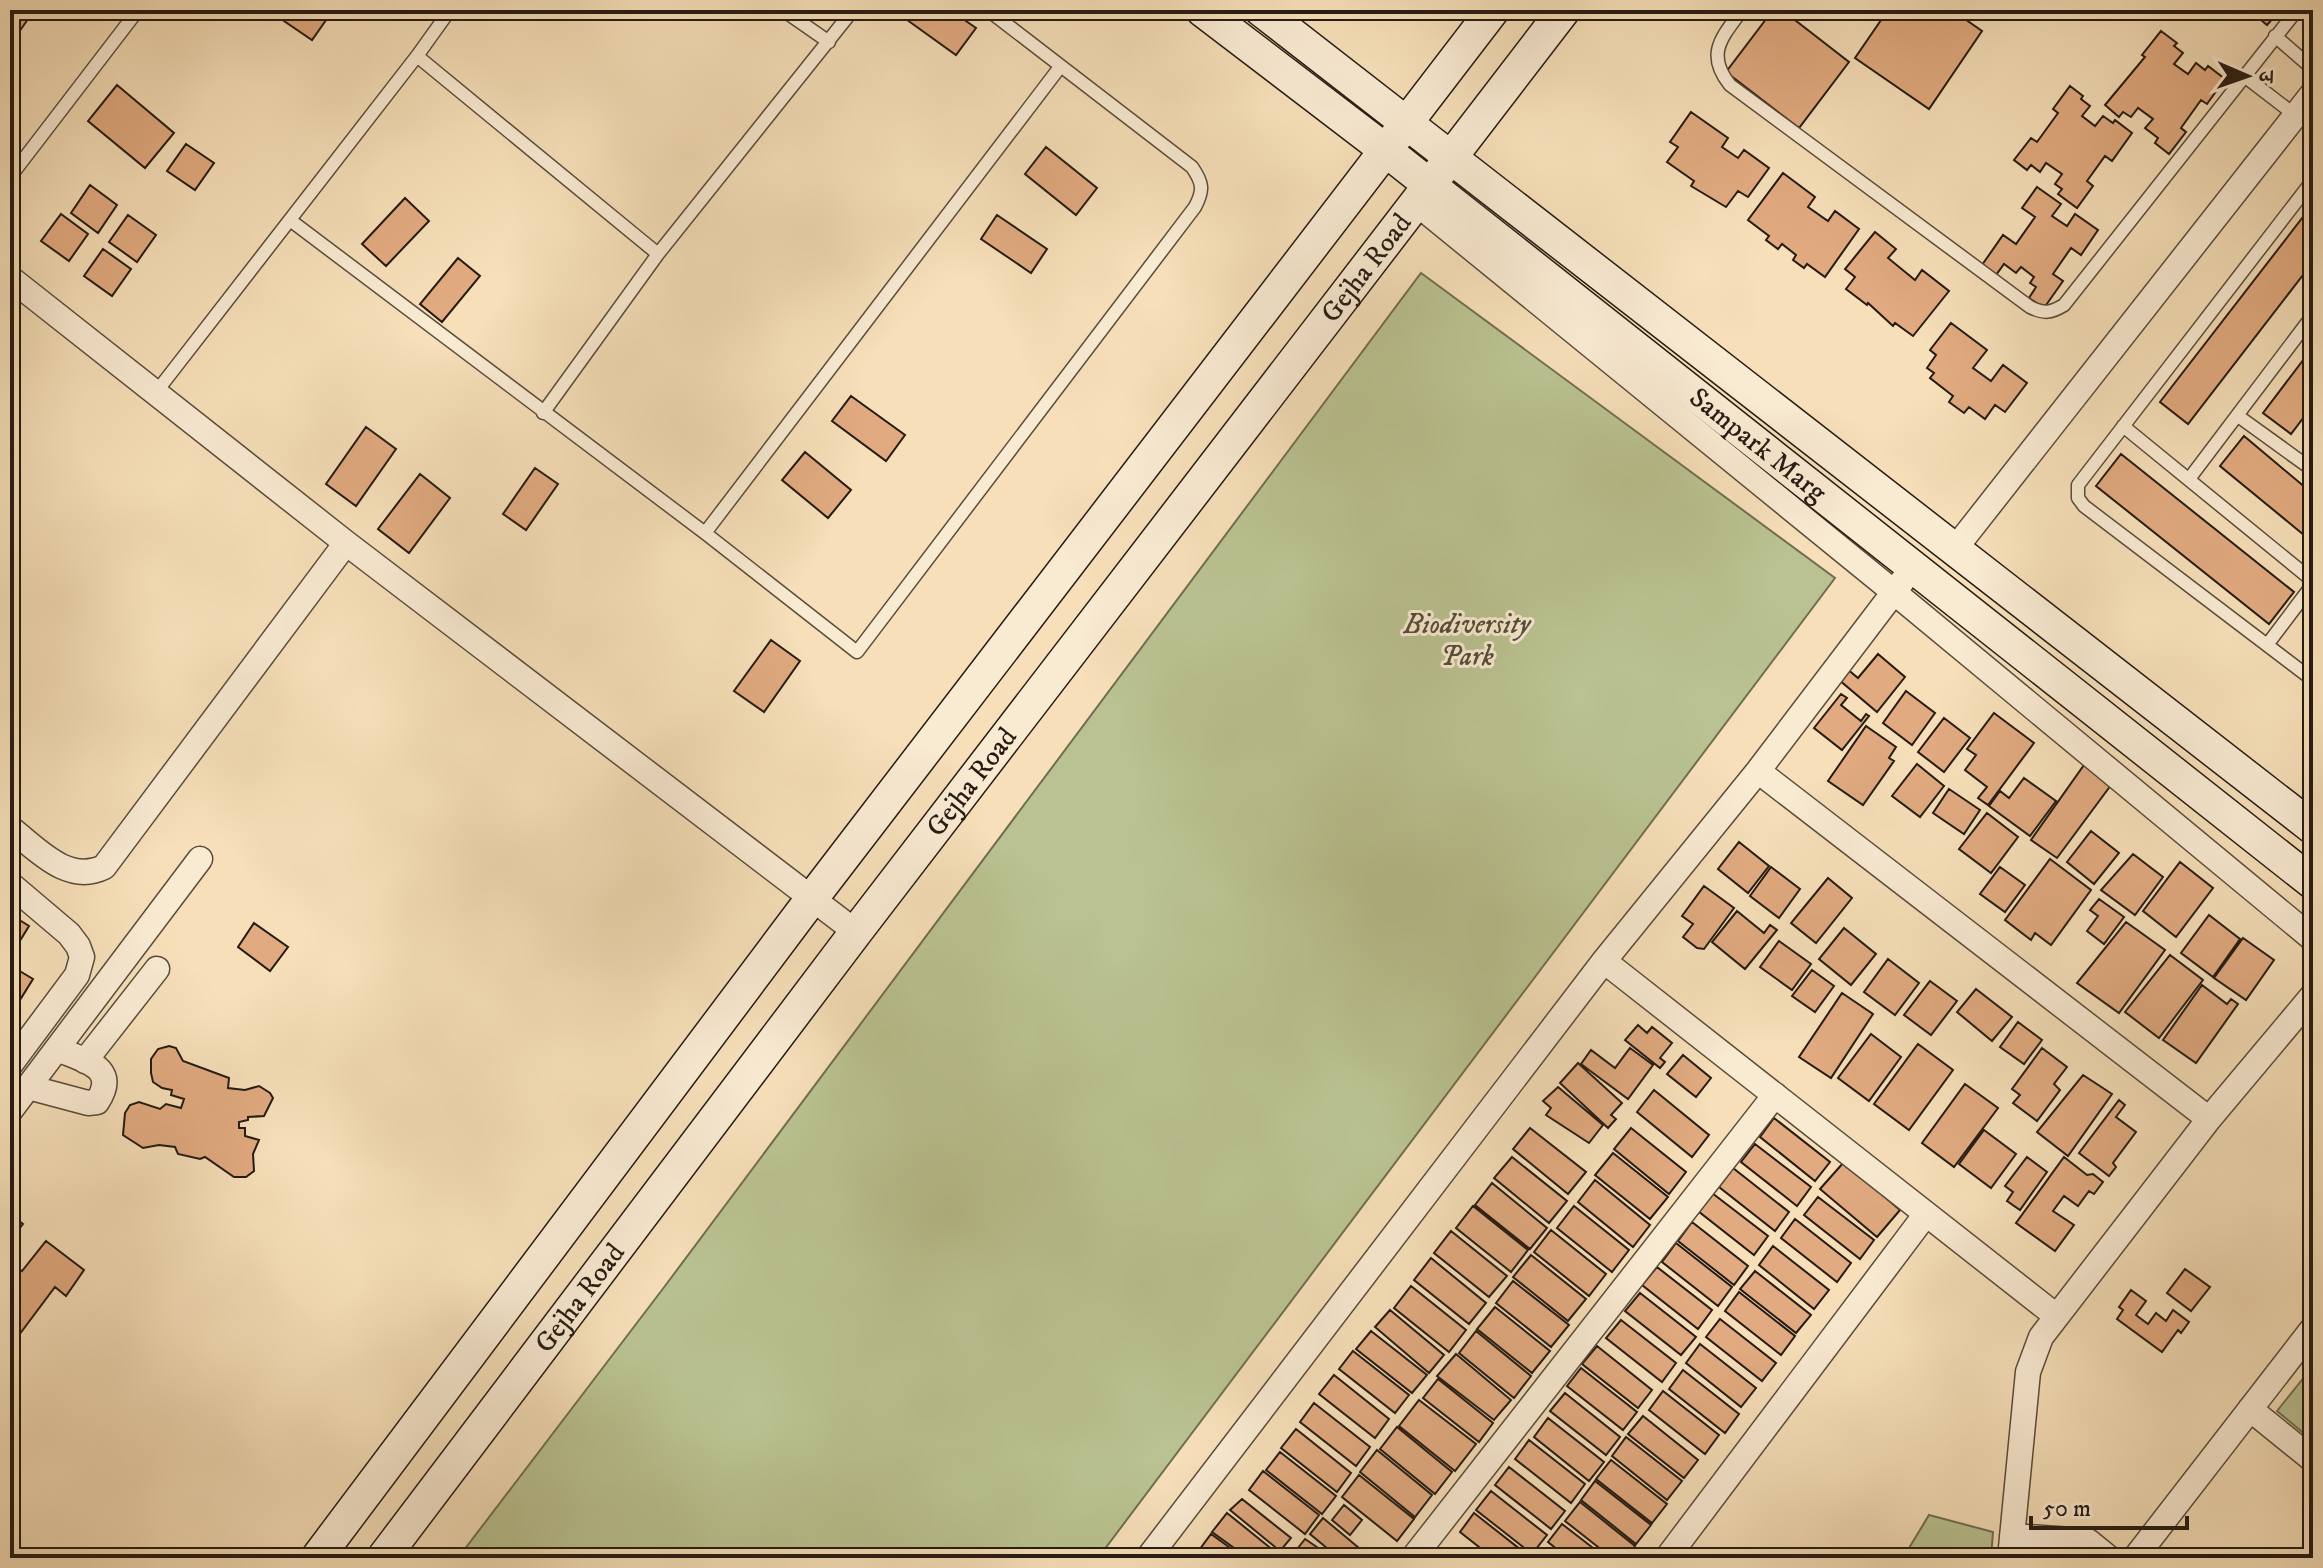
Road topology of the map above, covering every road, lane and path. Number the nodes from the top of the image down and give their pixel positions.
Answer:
1 (138, 10) edge
2 (450, 10) edge
3 (783, 10) edge
4 (853, 10) edge
5 (988, 10) edge
6 (1202, 10) edge
7 (1261, 10) edge
8 (1493, 10) edge
9 (1564, 10) edge
10 (1742, 10) edge
11 (2297, 10) edge
12 (2275, 36) junction
13 (829, 42) junction
14 (417, 56) junction
15 (1060, 67) junction
16 (2313, 69) edge
17 (2243, 75) junction
18 (2313, 93) edge
19 (2295, 115) junction
20 (1405, 122) junction
21 (1384, 149) junction
22 (1449, 158) junction
23 (10, 177) edge
24 (2313, 180) edge
25 (1422, 194) junction
26 (290, 220) junction
27 (658, 254) junction
28 (10, 278) edge
29 (2313, 315) edge
30 (157, 391) junction
31 (543, 413) junction
32 (2238, 416) junction
33 (2123, 426) junction
34 (2312, 467) edge
35 (2189, 479) junction
36 (705, 533) junction
37 (346, 543) junction
38 (1954, 550) junction
39 (1913, 567) junction
40 (2313, 583) edge
41 (1895, 593) junction
42 (2267, 645) junction
43 (2313, 680) edge
44 (1758, 771) junction
45 (2313, 827) edge
46 (10, 828) edge
47 (200, 859) dead end
48 (2313, 883) edge
49 (10, 884) edge
50 (813, 897) junction
51 (856, 932) junction
52 (2313, 939) edge
53 (1604, 961) junction
54 (157, 969) dead end
55 (2313, 995) edge
56 (58, 1049) junction
57 (85, 1061) junction
58 (10, 1065) edge
59 (28, 1087) junction
60 (1775, 1095) junction
61 (10, 1111) edge
62 (2209, 1119) junction
63 (1926, 1214) junction
64 (2055, 1315) junction
65 (2313, 1328) edge
66 (2250, 1409) junction
67 (2313, 1460) edge
68 (2011, 1547) edge
69 (1417, 1557) edge
70 (317, 1558) edge
71 (383, 1558) edge
72 (1148, 1558) edge
73 (1667, 1558) edge
74 (2109, 1558) edge
75 (2135, 1558) edge

1 - 23 lane
2 - 14 lane
3 - 13 lane
4 - 13 lane
5 - 15 lane
6 - 21 street, Sampark Marg
7 - 20 street, Sampark Marg
8 - 20 street, Gejha Road
9 - 22 street, Gejha Road
10 - 17 lane
11 - 12 lane
12 - 16 lane
12 - 17 lane
13 - 27 lane
14 - 26 lane
14 - 27 lane
15 - 36 lane
15 - 36 lane
17 - 19 lane
18 - 19 street
19 - 38 street
20 - 21 street, Gejha Road
20 - 22 street, Sampark Marg
21 - 25 street, Sampark Marg
21 - 50 street, Gejha Road
22 - 25 street, Gejha Road
22 - 38 street, Sampark Marg
24 - 33 lane
25 - 39 street, Sampark Marg
25 - 41 street
25 - 51 street, Gejha Road
26 - 30 lane
26 - 31 lane
27 - 31 lane
28 - 30 street
29 - 32 lane
30 - 37 street
31 - 36 lane
32 - 34 lane
32 - 35 lane
33 - 35 lane
33 - 42 lane
35 - 40 lane
37 - 46 street
37 - 50 street
38 - 45 street, Sampark Marg
39 - 41 street
39 - 48 street, Sampark Marg
40 - 42 lane
41 - 44 street
41 - 52 street
42 - 43 lane
44 - 53 street
44 - 62 street
47 - 56 street
49 - 58 street
50 - 51 street
50 - 70 street, Gejha Road
51 - 71 street, Gejha Road
53 - 60 street
53 - 72 street
54 - 57 street
55 - 62 street
56 - 57 street
56 - 59 street
57 - 59 street
59 - 61 street
60 - 63 street
60 - 69 street
62 - 64 street
63 - 64 street
63 - 73 street
64 - 68 street
65 - 66 street
66 - 67 street
66 - 75 street
68 - 74 street

